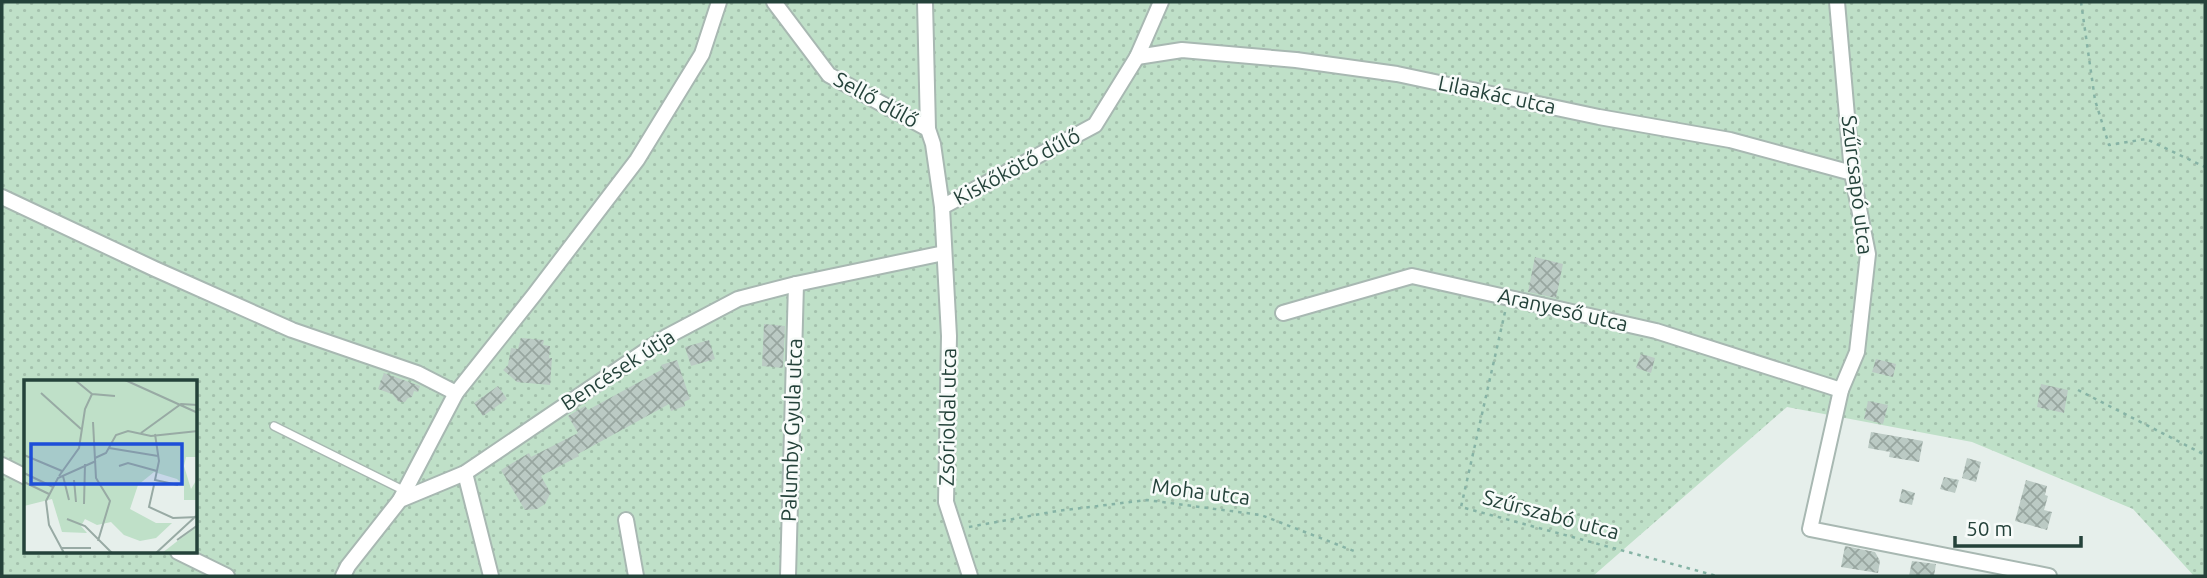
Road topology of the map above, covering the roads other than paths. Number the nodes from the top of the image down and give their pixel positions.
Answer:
1 (719, 2) edge
2 (774, 2) edge
3 (925, 2) edge
4 (1161, 2) edge
5 (1837, 2) edge
6 (1137, 57) junction
7 (928, 129) junction
8 (1852, 173) junction
9 (2, 197) edge
10 (942, 207) junction
11 (944, 253) junction
12 (796, 284) junction
13 (1283, 313) dead end
14 (1840, 390) junction
15 (456, 393) junction
16 (274, 426) dead end
17 (2, 465) edge
18 (465, 473) junction
19 (24, 476) edge
20 (403, 495) junction
21 (626, 520) dead end
22 (182, 554) edge
23 (227, 576) edge
24 (343, 576) edge
25 (491, 576) edge
26 (636, 576) edge
27 (788, 576) edge
28 (970, 576) edge
29 (2049, 576) edge

1 - 15 street
2 - 7 street, Sellő dűlő
3 - 7 street, Zsórioldal utca
4 - 6 street, Kiskőkötő dűlő
5 - 8 street, Szűrcsapó utca
6 - 8 street, Lilaakác utca
6 - 10 street, Kiskőkötő dűlő
7 - 10 street, Zsórioldal utca
8 - 14 street, Szűrcsapó utca
9 - 15 street
10 - 11 street, Zsórioldal utca
11 - 12 street, Bencések útja
11 - 28 street, Zsórioldal utca
12 - 18 street, Bencések útja
12 - 27 street, Palumby Gyula utca
13 - 14 street, Aranyeső utca
14 - 29 street, Szűrcsapó utca
15 - 20 street
16 - 20 lane
17 - 19 street
18 - 20 street, Bencések útja
18 - 25 street
20 - 24 street, Bencések útja
21 - 26 street
22 - 23 street

